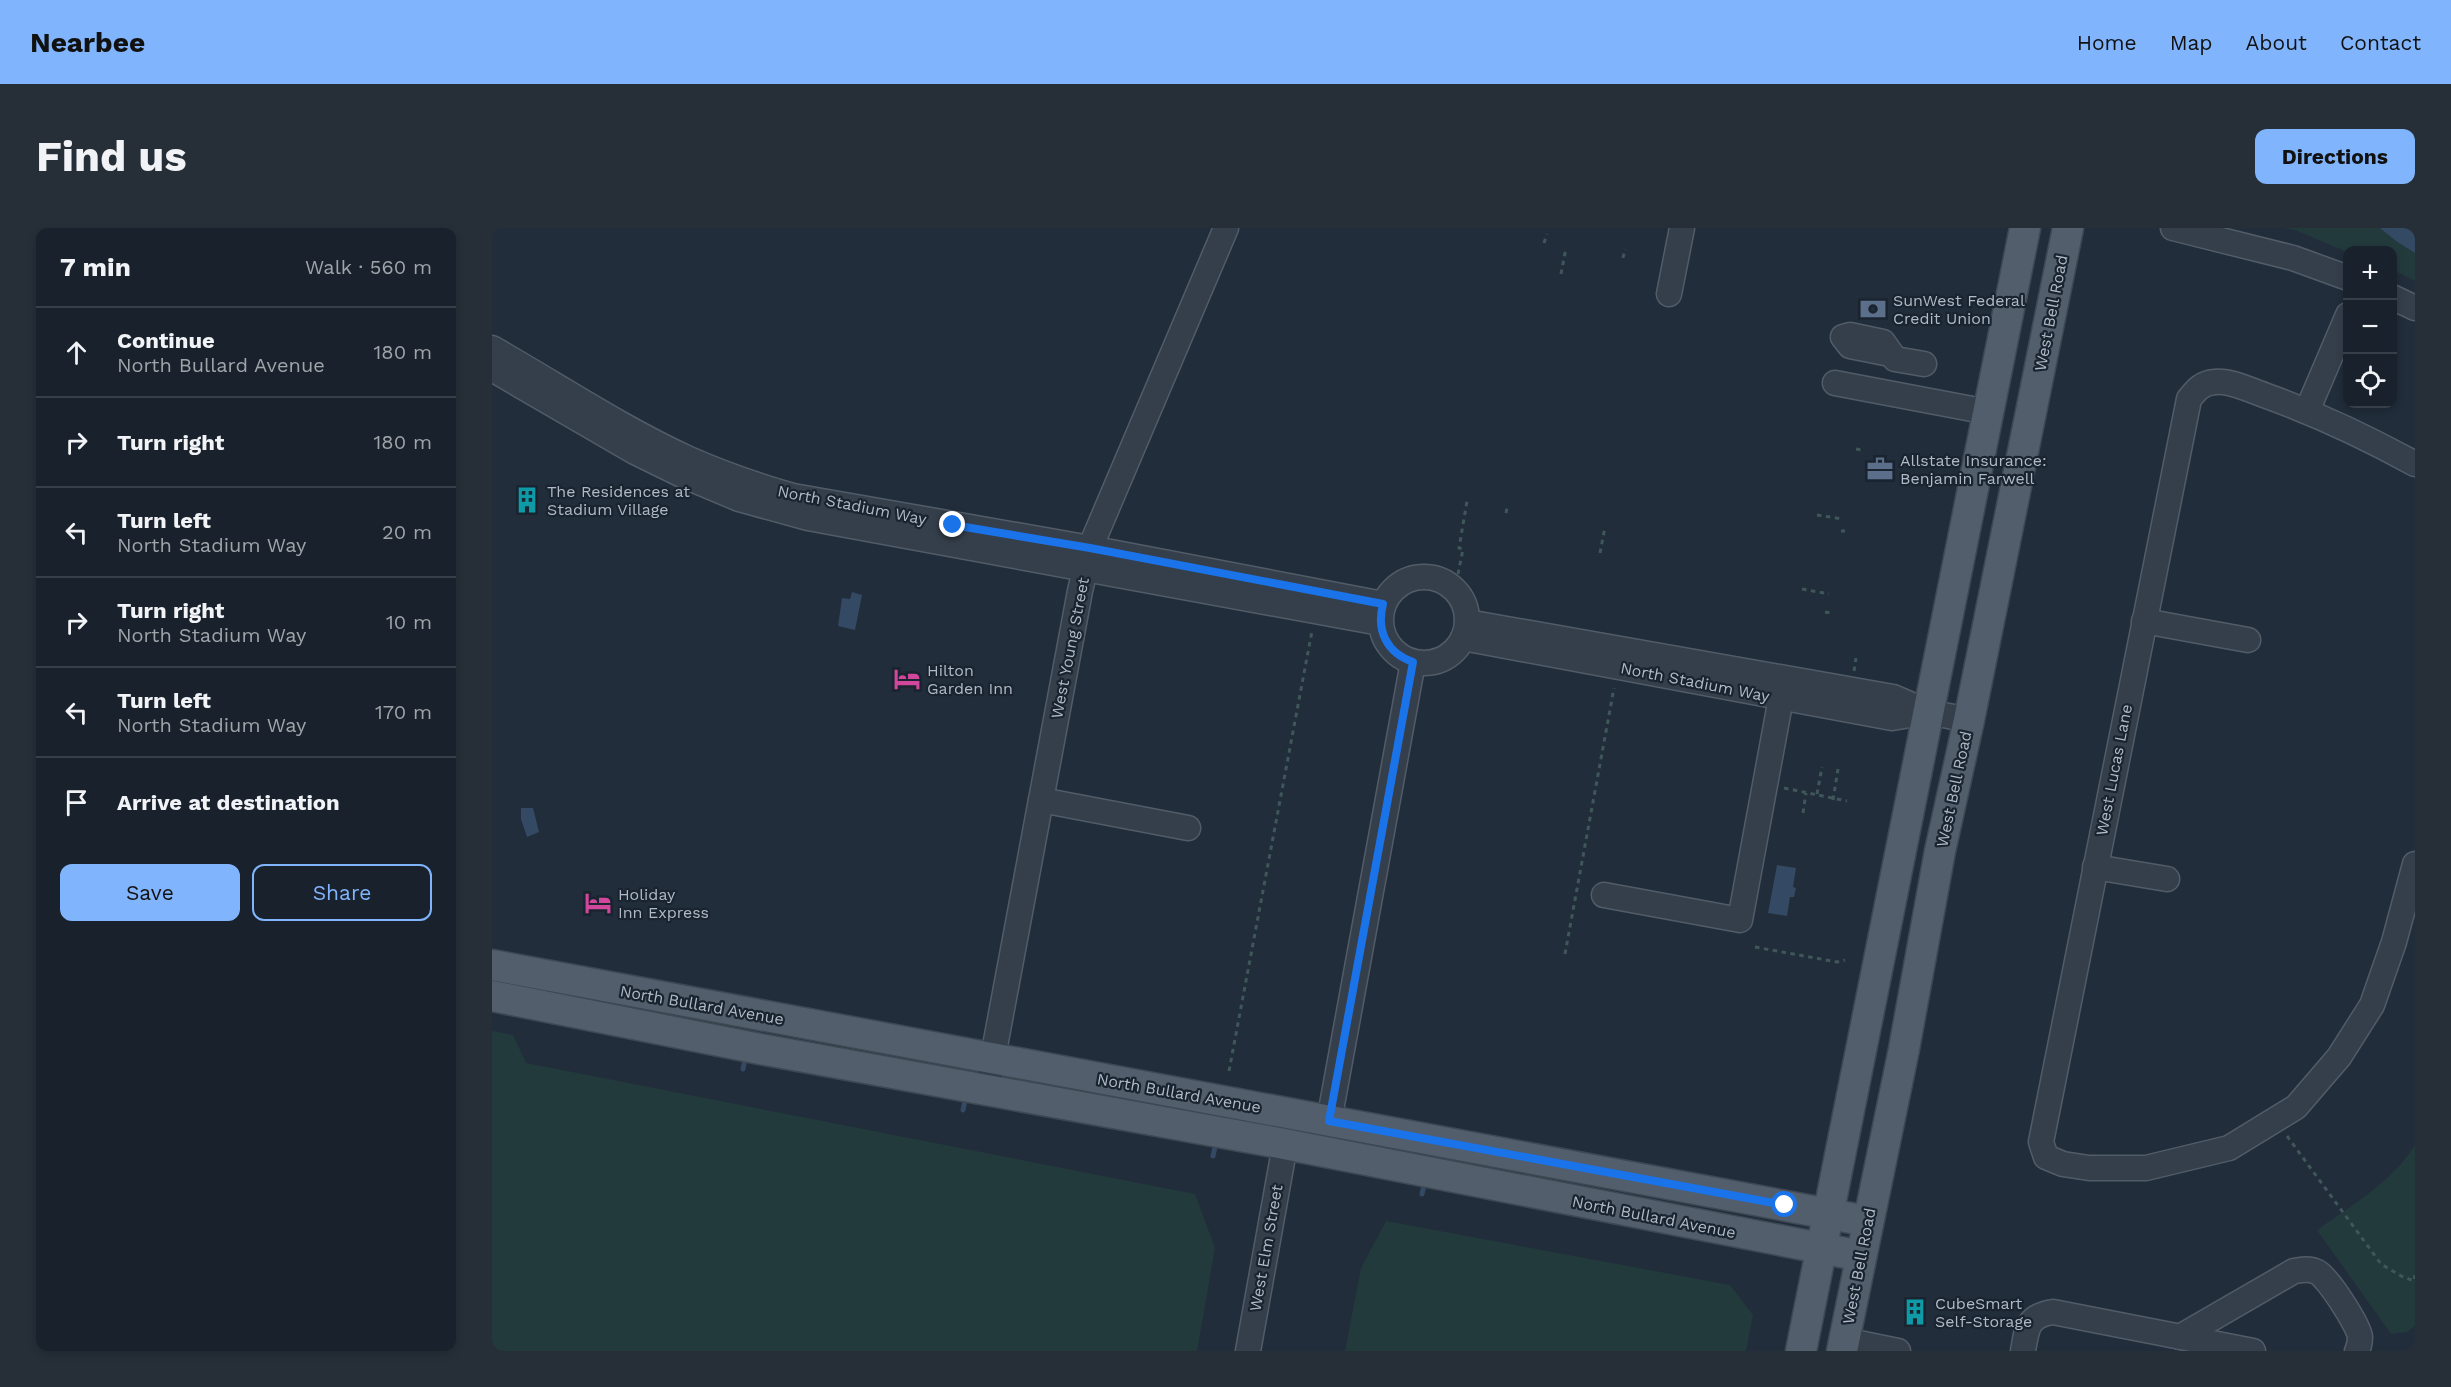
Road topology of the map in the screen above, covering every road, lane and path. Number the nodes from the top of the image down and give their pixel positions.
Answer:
1 (1226, 228) edge
2 (1682, 228) edge
3 (2025, 228) edge
4 (2068, 228) edge
5 (2173, 228) edge
6 (1547, 234) dead end
7 (1544, 243) dead end
8 (1566, 248) dead end
9 (1625, 249) dead end
10 (1623, 258) dead end
11 (1562, 274) dead end
12 (2343, 276) edge
13 (1669, 294) dead end
14 (2397, 299) edge
15 (2415, 308) edge
16 (2343, 327) edge
17 (1843, 337) dead end
18 (492, 348) edge
19 (1923, 364) dead end
20 (492, 369) edge
21 (1835, 383) dead end
22 (2307, 411) junction
23 (1988, 412) junction
24 (1856, 449) dead end
25 (1862, 450) dead end
26 (2415, 464) edge
27 (1467, 501) dead end
28 (1817, 515) dead end
29 (1843, 519) dead end
30 (1605, 526) dead end
31 (1600, 553) dead end
32 (1088, 558) junction
33 (1458, 574) dead end
34 (1802, 589) dead end
35 (1829, 594) dead end
36 (1825, 612) dead end
37 (1831, 613) dead end
38 (1382, 614) junction
39 (2144, 621) junction
40 (1312, 630) dead end
41 (1465, 630) junction
42 (2248, 640) dead end
43 (1413, 662) junction
44 (1614, 688) dead end
45 (1782, 698) junction
46 (1928, 712) junction
47 (1969, 720) junction
48 (1822, 767) dead end
49 (1838, 769) dead end
50 (1777, 786) dead end
51 (1806, 793) junction
52 (1817, 795) junction
53 (1833, 799) junction
54 (1041, 800) junction
55 (1847, 801) dead end
56 (1803, 813) dead end
57 (1188, 828) dead end
58 (2415, 864) edge
59 (2095, 867) junction
60 (2167, 879) dead end
61 (1604, 895) dead end
62 (1755, 947) dead end
63 (1564, 954) dead end
64 (1845, 960) dead end
65 (492, 965) edge
66 (492, 996) edge
67 (993, 1059) junction
68 (1229, 1071) dead end
69 (987, 1089) junction
70 (2274, 1120) junction
71 (1329, 1121) junction
72 (1285, 1145) junction
73 (1829, 1213) junction
74 (1867, 1221) junction
75 (1820, 1250) junction
76 (1861, 1256) junction
77 (2415, 1275) edge
78 (2414, 1281) edge
79 (2180, 1337) junction
80 (1843, 1346) edge
81 (1248, 1351) edge
82 (1801, 1351) edge
83 (1898, 1351) edge
84 (2023, 1351) edge
85 (2253, 1351) edge
86 (2357, 1351) edge

1 - 32 street, West Young Street
2 - 13 street
3 - 23 main road
4 - 47 main road, West Bell Road
5 - 12 street
6 - 7 path
8 - 11 path
9 - 10 path
14 - 15 street
16 - 22 street
17 - 19 street
18 - 32 street, North Stadium Way
20 - 32 street, North Stadium Way
21 - 23 street
22 - 26 street
22 - 39 street, West Lucas Lane
23 - 46 main road
24 - 25 path
27 - 33 path
28 - 29 path
30 - 31 path
32 - 38 street, North Stadium Way
32 - 54 street, West Young Street
34 - 35 path
36 - 37 path
38 - 41 street
38 - 43 street
39 - 42 street
39 - 59 street, West Lucas Lane
40 - 68 path
41 - 43 street
41 - 45 street, North Stadium Way
41 - 46 street, North Stadium Way
43 - 71 street
44 - 63 path
45 - 46 street, North Stadium Way
45 - 61 street
46 - 47 street, North Stadium Way
46 - 73 main road
47 - 74 main road, West Bell Road
48 - 52 path
49 - 53 path
50 - 51 path
51 - 52 path
51 - 56 path
52 - 53 path
53 - 55 path
54 - 57 street
54 - 67 street, West Young Street
58 - 70 street
59 - 60 street
59 - 70 street, West Lucas Lane
62 - 64 path
65 - 67 main road, North Bullard Avenue
66 - 69 main road, North Bullard Avenue
67 - 69 street, West Young Street
67 - 71 main road, North Bullard Avenue
69 - 72 main road, North Bullard Avenue
70 - 78 path
71 - 73 main road, North Bullard Avenue
72 - 75 main road, North Bullard Avenue
72 - 81 street, West Elm Street
73 - 74 main road, North Bullard Avenue
73 - 75 main road
74 - 76 main road, West Bell Road
75 - 76 main road, North Bullard Avenue
75 - 82 main road
76 - 80 main road, West Bell Road
77 - 78 path
79 - 84 street
79 - 85 street
79 - 86 street
80 - 83 street

